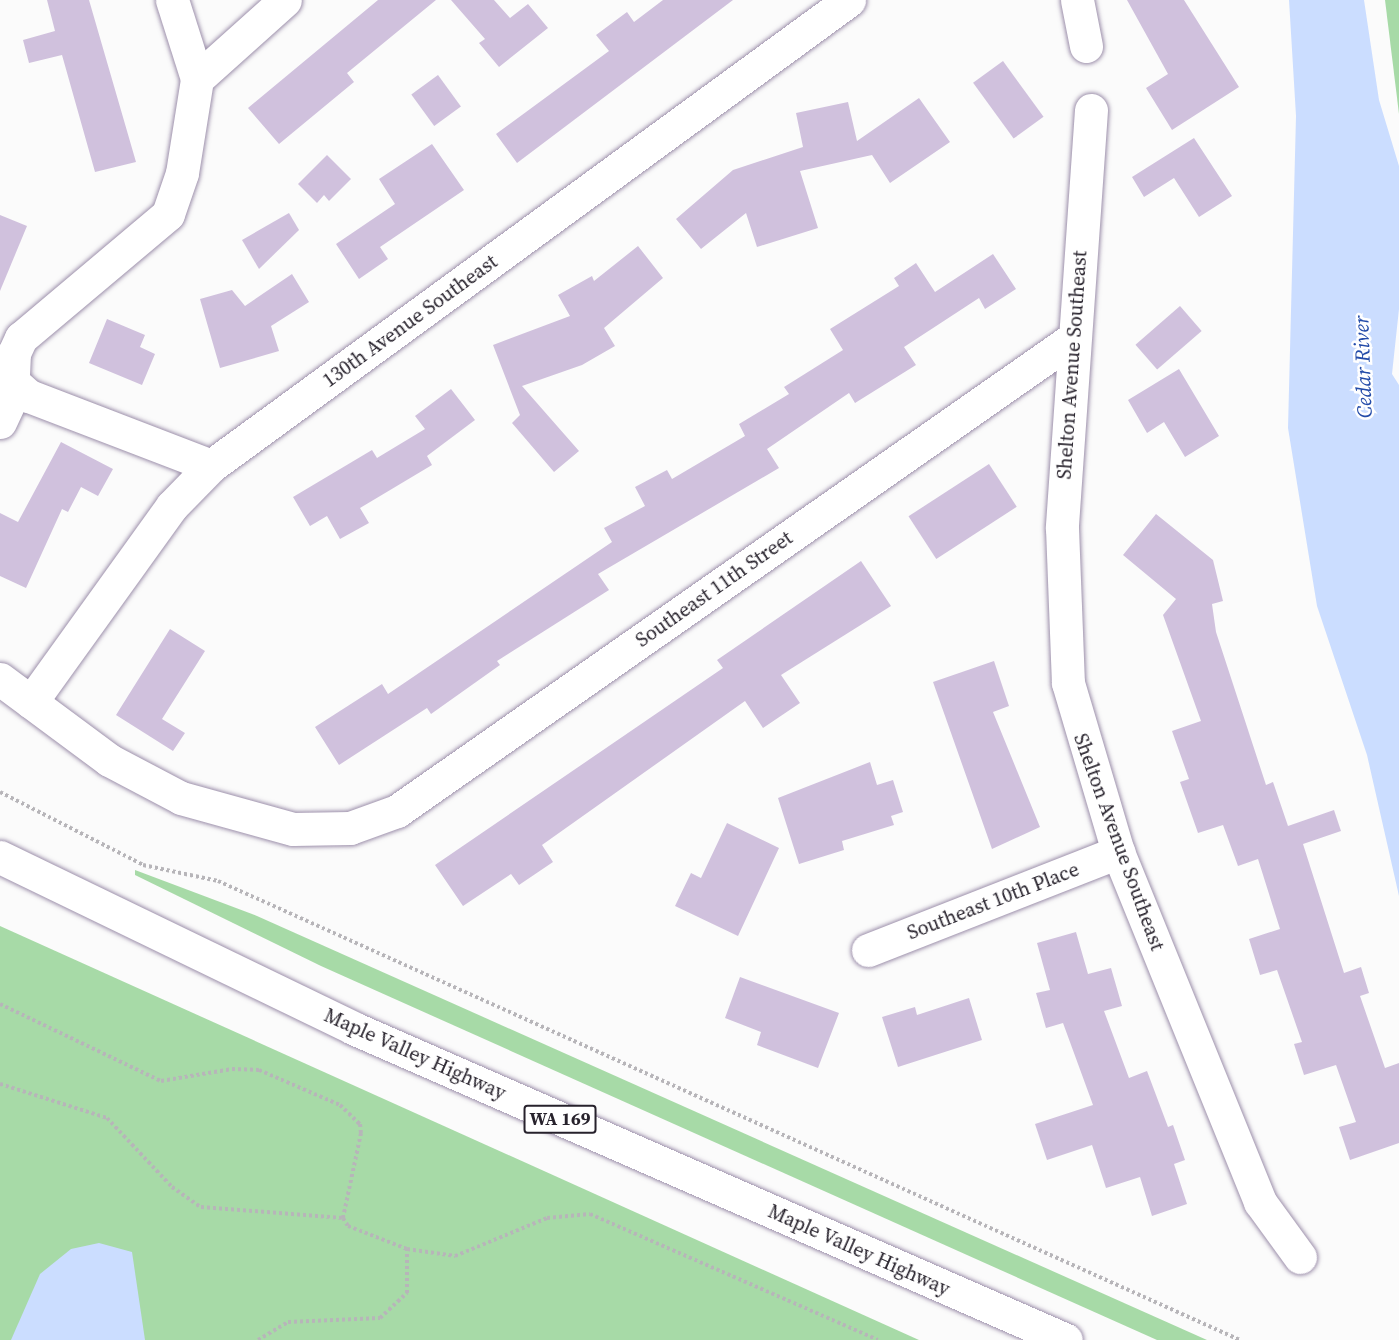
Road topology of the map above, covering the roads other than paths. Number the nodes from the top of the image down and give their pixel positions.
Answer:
1 (172, 0) edge
2 (285, 0) edge
3 (849, 0) edge
4 (1077, 0) edge
5 (1086, 46) dead end
6 (197, 79) junction
7 (1090, 110) dead end
8 (1071, 340) junction
9 (6, 373) edge
10 (0, 422) edge
11 (211, 466) junction
12 (0, 679) edge
13 (31, 702) junction
14 (1118, 852) junction
15 (0, 857) edge
16 (868, 950) dead end
17 (1300, 1257) dead end
18 (1066, 1340) edge

1 - 6 street
2 - 6 street
3 - 11 street, 130th Avenue Southeast
4 - 5 street
6 - 9 street
7 - 8 street, Shelton Avenue Southeast
8 - 13 street, Southeast 11th Street
8 - 14 street, Shelton Avenue Southeast
9 - 10 street
9 - 11 street
11 - 13 street, 130th Avenue Southeast
12 - 13 street, Southeast 11th Street
14 - 16 street, Southeast 10th Place
14 - 17 street, Shelton Avenue Southeast
15 - 18 street, Maple Valley Highway / WA 169

